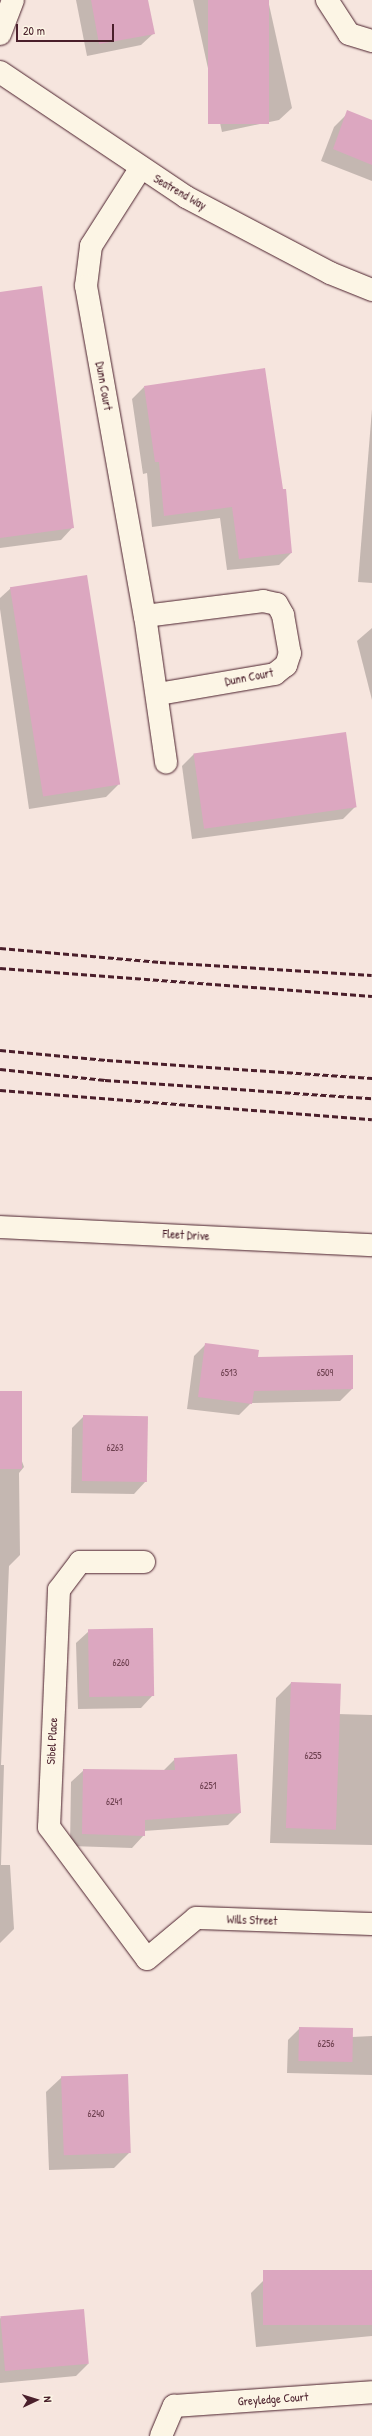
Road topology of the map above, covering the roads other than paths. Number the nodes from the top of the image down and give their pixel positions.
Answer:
1 (13, 0) edge
2 (327, 0) edge
3 (0, 34) edge
4 (372, 41) edge
5 (0, 72) edge
6 (140, 169) junction
7 (372, 290) edge
8 (145, 616) junction
9 (158, 694) junction
10 (166, 762) dead end
11 (0, 1227) edge
12 (372, 1245) edge
13 (144, 1562) dead end
14 (372, 1924) edge
15 (147, 1959) joint
16 (372, 2392) edge
17 (160, 2436) edge

1 - 3 street
2 - 4 street
5 - 6 street, Seatrend Way
6 - 7 street, Seatrend Way
6 - 8 street, Dunn Court
8 - 9 street, Dunn Court
8 - 9 street, Dunn Court
9 - 10 street, Dunn Court
11 - 12 street, Fleet Drive
13 - 15 street, Sibel Place
14 - 15 street, Wills Street
16 - 17 street, Greyledge Court

